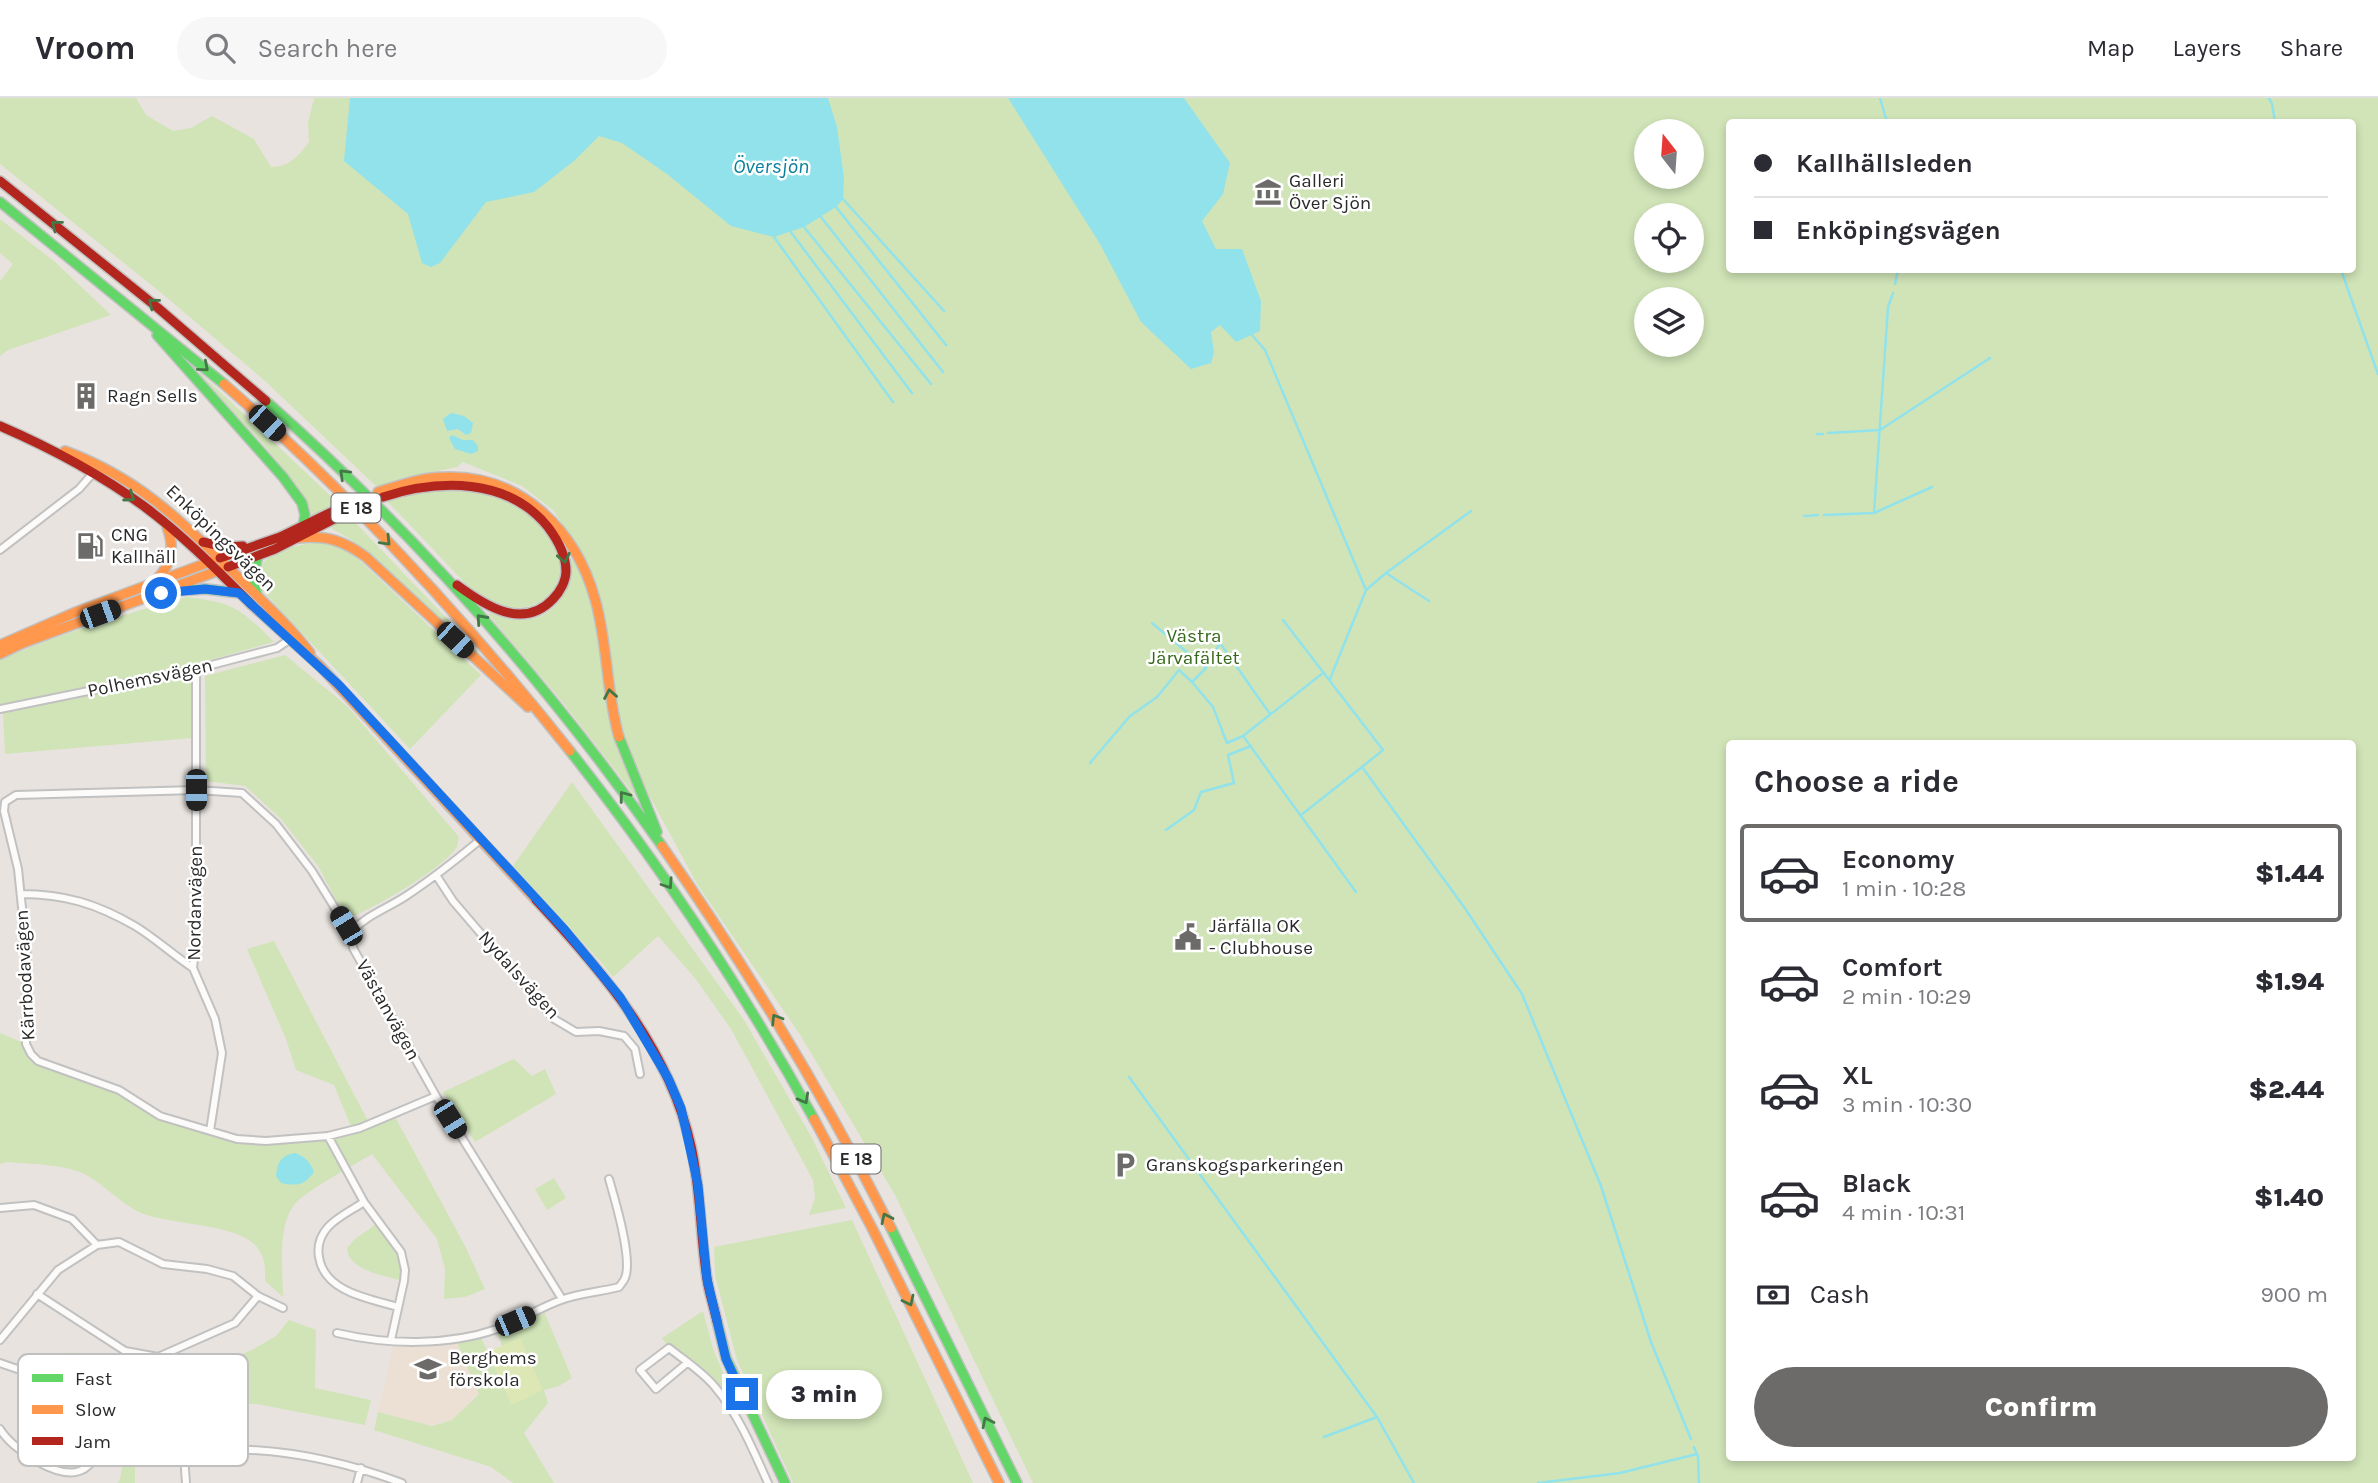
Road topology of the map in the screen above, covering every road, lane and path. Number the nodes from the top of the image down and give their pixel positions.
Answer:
1 (0, 181) edge
2 (0, 202) edge
3 (133, 307) junction
4 (0, 426) edge
5 (96, 468) junction
6 (166, 524) junction
7 (303, 526) junction
8 (299, 538) junction
9 (203, 542) junction
10 (253, 546) junction
11 (0, 551) edge
12 (258, 556) junction
13 (220, 558) junction
14 (207, 563) junction
15 (228, 567) junction
16 (217, 572) junction
17 (443, 576) junction
18 (152, 583) junction
19 (161, 593) junction
20 (239, 593) junction
21 (257, 595) junction
22 (293, 638) junction
23 (0, 645) edge
24 (0, 654) edge
25 (196, 669) junction
26 (0, 709) edge
27 (556, 732) junction
28 (196, 790) junction
29 (5, 803) joint
30 (480, 840) junction
31 (665, 850) junction
32 (436, 875) junction
33 (21, 894) junction
34 (352, 931) junction
35 (192, 968) junction
36 (640, 1074) dead end
37 (436, 1096) junction
38 (210, 1132) junction
39 (328, 1136) junction
40 (609, 1179) dead end
41 (363, 1202) junction
42 (0, 1208) edge
43 (97, 1245) junction
44 (37, 1294) junction
45 (258, 1296) junction
46 (562, 1299) junction
47 (398, 1307) junction
48 (283, 1308) dead end
49 (337, 1333) dead end
50 (0, 1340) edge
51 (391, 1340) junction
52 (142, 1354) edge
53 (165, 1354) edge
54 (0, 1363) edge
55 (687, 1363) junction
56 (18, 1369) edge
57 (0, 1429) edge
58 (248, 1450) edge
59 (18, 1451) edge
60 (48, 1466) edge
61 (87, 1466) edge
62 (361, 1468) junction
63 (357, 1483) edge
64 (402, 1483) edge
65 (768, 1483) edge
66 (785, 1483) edge
67 (999, 1483) edge
68 (1017, 1483) edge

17 -> 1 main road, E 18
2 - 3 main road, E 18
3 - 7 main road
3 -> 27 main road, E 18
4 - 5 main road, Enköpingsvägen
5 -> 6 main road, Enköpingsvägen
5 - 9 main road, Enköpingsvägen
5 - 11 street
6 - 14 main road, Enköpingsvägen
6 - 18 main road
7 - 8 main road
7 - 10 main road
8 - 12 main road
8 - 27 main road
9 - 10 main road
9 - 13 main road, Enköpingsvägen
10 - 13 main road
12 - 15 main road
12 - 21 main road
13 - 14 main road
13 - 15 main road, Enköpingsvägen
14 - 16 main road, Enköpingsvägen
14 - 18 main road
15 - 16 main road
15 - 21 main road, Enköpingsvägen
16 - 19 main road
16 - 20 main road, Enköpingsvägen
31 -> 17 main road, E 18
31 -> 17 main road
18 - 23 main road
19 - 20 main road
19 - 24 main road
20 - 22 main road, Enköpingsvägen
21 - 22 main road, Enköpingsvägen
22 - 25 street, Polhemsvägen
22 - 30 main road, Enköpingsvägen
25 - 26 street, Polhemsvägen
25 - 28 street, Nordanvägen
27 -> 67 main road, E 18
28 - 29 street, Västanvägen
28 - 34 street, Västanvägen
28 - 35 street, Nordanvägen
29 - 33 street, Kärrbodavägen
30 - 32 street
30 - 66 main road, Enköpingsvägen
68 -> 31 main road, E 18
32 - 34 street
32 - 36 street, Nydalsvägen
33 - 35 street
33 - 38 street, Kärrbodavägen
34 - 37 street, Västanvägen
35 - 38 street, Nordanvägen
37 - 39 street, Kärrbodavägen
37 - 46 street, Västanvägen
38 - 39 street, Kärrbodavägen
39 - 41 street
40 - 46 street
41 - 47 street
41 - 47 street
42 - 43 street
43 - 44 street
43 - 45 street
44 - 50 street
44 - 52 street
45 - 48 street
45 - 53 street
46 - 51 street
47 - 51 street
49 - 51 street
54 - 56 street
55 - 55 street
55 - 65 street
57 - 59 street
58 - 62 street
60 - 61 street
62 - 63 street
62 - 64 street

